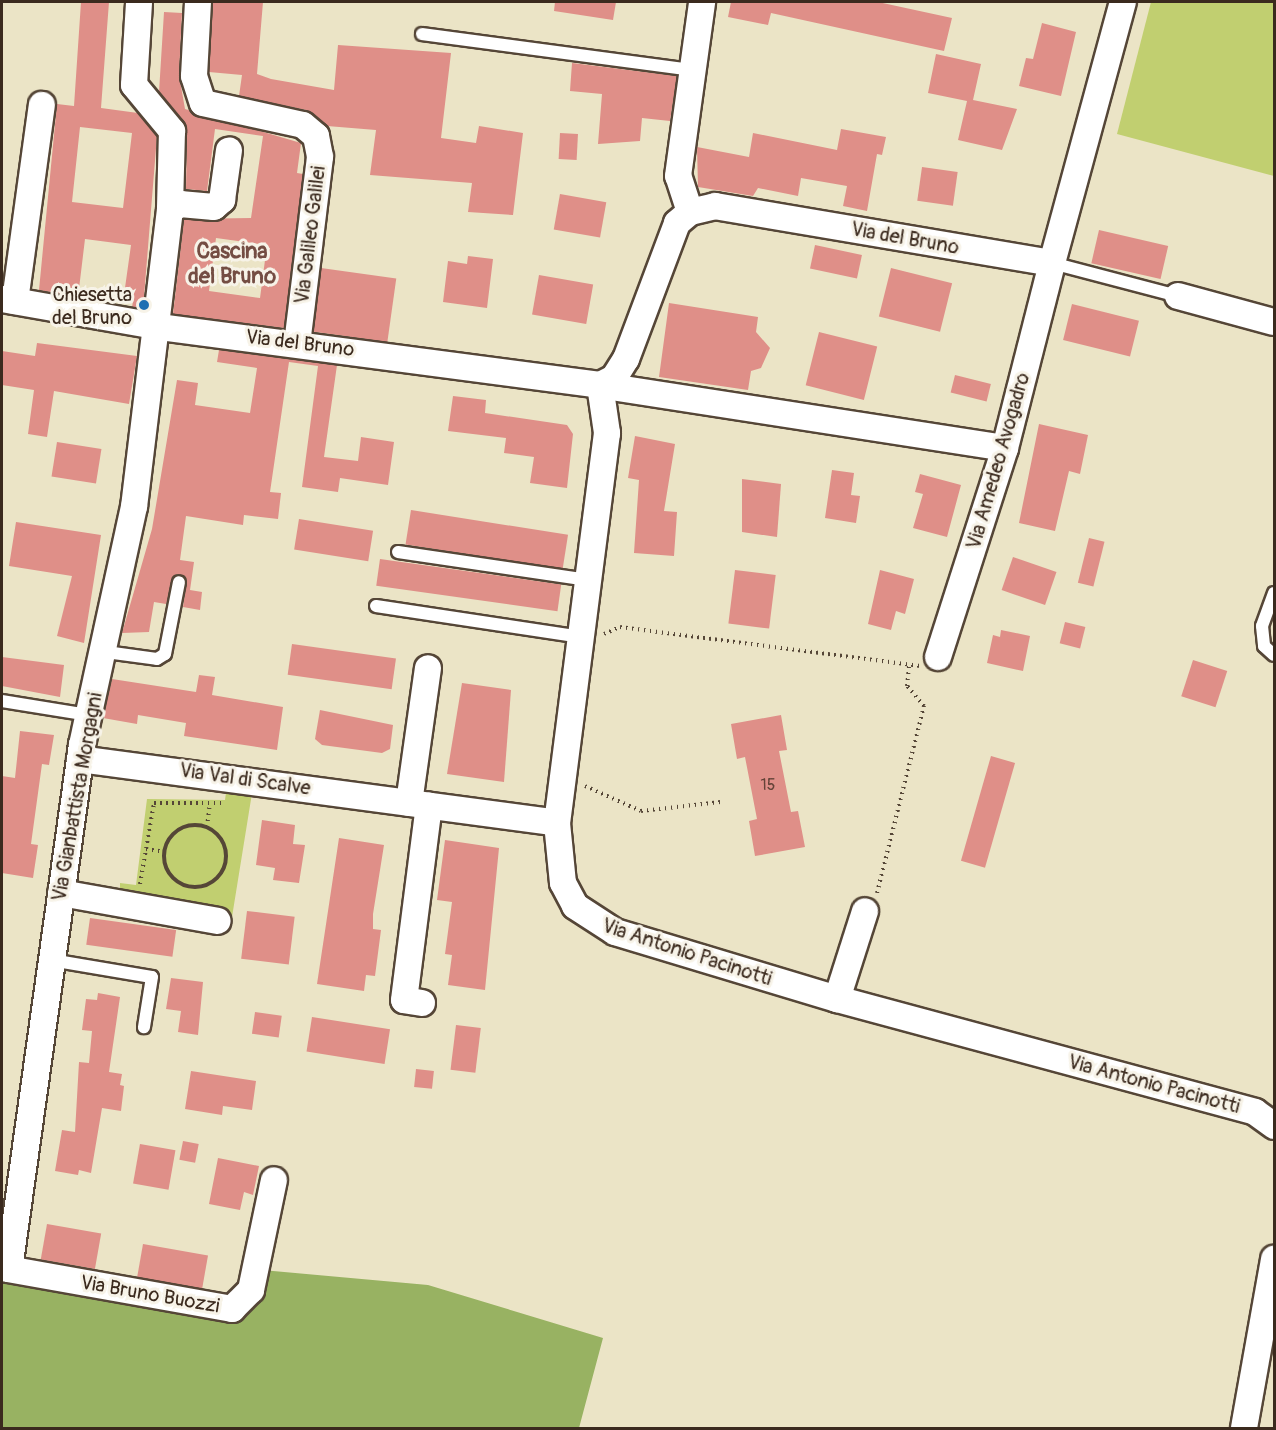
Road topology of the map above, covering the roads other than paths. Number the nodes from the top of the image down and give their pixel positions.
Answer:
1 (198, 2) edge
2 (702, 2) edge
3 (1123, 2) edge
4 (139, 3) edge
5 (422, 34) dead end
6 (693, 70) junction
7 (42, 105) dead end
8 (229, 150) dead end
9 (170, 210) junction
10 (690, 212) junction
11 (1052, 263) junction
12 (1178, 296) joint
13 (8, 300) edge
14 (1275, 322) edge
15 (160, 327) junction
16 (297, 343) junction
17 (600, 385) junction
18 (1005, 448) junction
19 (398, 552) dead end
20 (588, 580) junction
21 (179, 582) dead end
22 (1275, 592) edge
23 (376, 606) dead end
24 (580, 637) junction
25 (106, 652) junction
26 (1275, 655) edge
27 (938, 657) road end
28 (428, 668) dead end
29 (2, 701) edge
30 (88, 715) junction
31 (80, 759) junction
32 (419, 804) junction
33 (557, 823) junction
34 (61, 893) junction
35 (865, 911) road end
36 (218, 921) dead end
37 (51, 960) junction
38 (837, 999) junction
39 (422, 1003) dead end
40 (144, 1027) dead end
41 (1275, 1126) edge
42 (274, 1180) dead end
43 (1275, 1259) edge
44 (5, 1268) edge
45 (1244, 1428) edge

1 - 16 street, Via Galileo Galilei
2 - 6 street
3 - 11 street
4 - 9 street, Via Gianbattista Morgagni
5 - 6 lane
6 - 10 street
7 - 13 street
8 - 9 street
9 - 15 street, Via Gianbattista Morgagni
10 - 11 street, Via del Bruno
10 - 17 street
11 - 12 lane
11 - 18 street, Via Amedeo Avogadro
12 - 14 street
13 - 15 street, Via del Bruno
15 - 16 street, Via del Bruno
15 - 25 street, Via Gianbattista Morgagni
16 - 17 street, Via del Bruno
17 - 18 street, Via del Bruno
17 - 20 street, Via Antonio Pacinotti
18 - 27 street, Via Amedeo Avogadro
19 - 20 lane
20 - 24 street, Via Antonio Pacinotti
21 - 25 lane
22 - 26 lane
23 - 24 lane
24 - 33 street, Via Antonio Pacinotti
25 - 30 street, Via Gianbattista Morgagni
28 - 32 street
29 - 30 lane
30 - 31 street, Via Gianbattista Morgagni
31 - 32 street, Via Val di Scalve
31 - 34 street, Via Gianbattista Morgagni
32 - 33 street, Via Val di Scalve
32 - 39 street
33 - 38 street, Via Antonio Pacinotti
34 - 36 street
34 - 37 street, Via Gianbattista Morgagni
35 - 38 street
37 - 40 lane
37 - 44 street, Via Gianbattista Morgagni
38 - 41 street, Via Antonio Pacinotti
42 - 44 street, Via Bruno Buozzi
43 - 45 street

